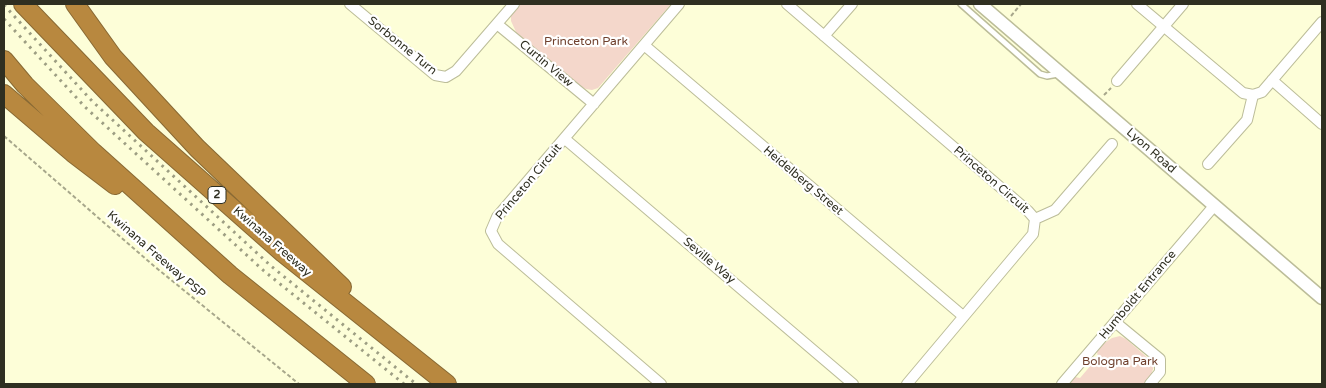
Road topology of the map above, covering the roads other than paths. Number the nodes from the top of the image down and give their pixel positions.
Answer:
1 (23, 4) edge
2 (74, 4) edge
3 (350, 4) edge
4 (514, 4) edge
5 (679, 4) edge
6 (787, 4) edge
7 (852, 4) edge
8 (960, 4) edge
9 (980, 4) edge
10 (1137, 4) edge
11 (1183, 4) edge
12 (1322, 22) edge
13 (497, 24) junction
14 (1164, 26) junction
15 (824, 36) junction
16 (644, 45) junction
17 (4, 60) edge
18 (1062, 74) junction
19 (1272, 80) junction
20 (1117, 81) dead end
21 (4, 94) edge
22 (1253, 95) junction
23 (594, 104) junction
24 (1322, 124) edge
25 (565, 139) junction
26 (1112, 144) dead end
27 (1208, 164) dead end
28 (1214, 206) junction
29 (1034, 219) junction
30 (230, 275) junction
31 (1322, 298) edge
32 (963, 316) junction
33 (1115, 322) junction
34 (427, 368) junction
35 (366, 384) edge
36 (447, 384) edge
37 (661, 384) edge
38 (854, 384) edge
39 (907, 384) edge
40 (1062, 384) edge
41 (1150, 384) edge

1 - 34 highway, Kwinana Freeway / 2
2 - 34 highway, 2
3 - 13 street, Sorbonne Turn
4 - 13 street, Sorbonne Turn
5 - 16 street, Princeton Circuit
6 - 15 street, Princeton Circuit
7 - 15 street
8 - 18 lane
9 - 18 street, Lyon Road
10 - 14 street
11 - 14 street
12 - 19 street
13 - 23 street, Curtin View
14 - 20 street
14 - 22 street
15 - 29 street, Princeton Circuit
16 - 23 street, Princeton Circuit
16 - 32 street, Heidelberg Street
17 - 30 highway
18 - 28 street, Lyon Road
19 - 22 street
19 - 24 street
21 - 30 highway
22 - 27 street
23 - 25 street, Princeton Circuit
25 - 37 street, Princeton Circuit
25 - 38 street, Seville Way
26 - 29 street
28 - 31 street, Lyon Road
28 - 33 street, Humboldt Entrance
29 - 32 street, Princeton Circuit
30 - 35 highway
32 - 39 street, Princeton Circuit
33 - 40 street, Humboldt Entrance
33 - 41 street
34 - 36 highway, Kwinana Freeway / 2

